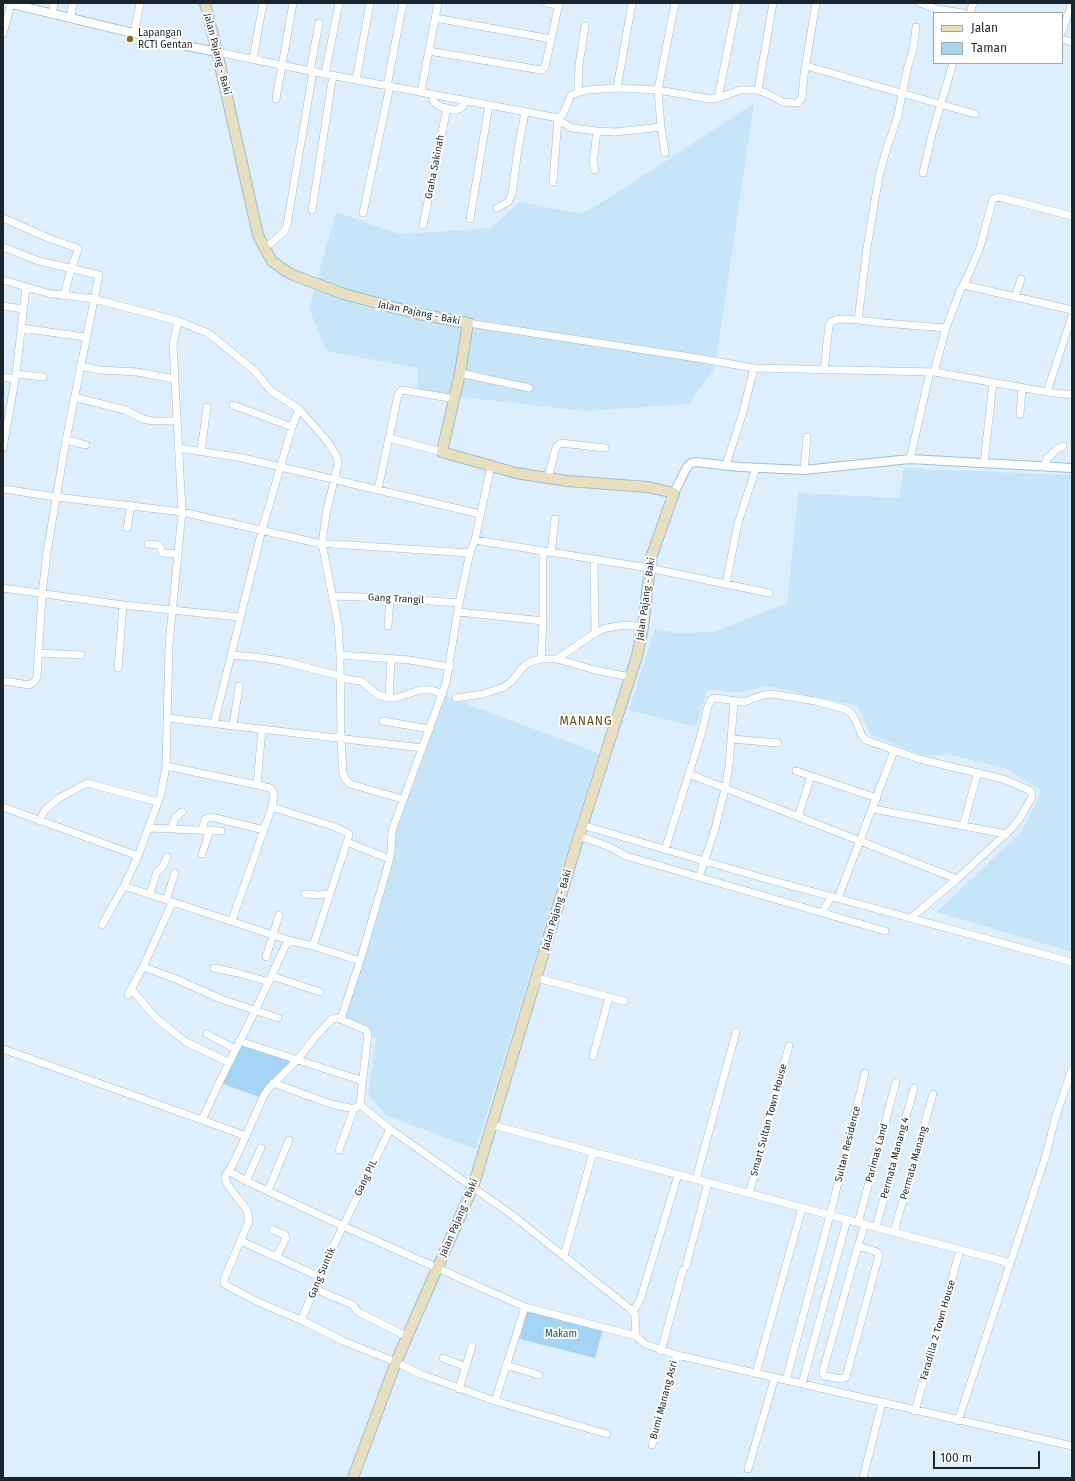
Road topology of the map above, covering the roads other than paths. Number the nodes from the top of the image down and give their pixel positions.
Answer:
1 (10, 3) edge
2 (54, 3) edge
3 (73, 3) edge
4 (140, 3) edge
5 (205, 3) edge
6 (263, 3) edge
7 (293, 3) edge
8 (339, 3) edge
9 (370, 3) edge
10 (403, 3) edge
11 (438, 3) edge
12 (546, 3) edge
13 (632, 3) edge
14 (675, 3) edge
15 (737, 3) edge
16 (773, 3) edge
17 (816, 3) edge
18 (920, 3) edge
19 (1072, 3) edge
20 (558, 4) edge
21 (956, 12) edge
22 (52, 14) junction
23 (70, 18) junction
24 (435, 18) junction
25 (318, 24) dead end
26 (585, 26) dead end
27 (916, 27) dead end
28 (1063, 29) edge
29 (134, 33) junction
30 (3, 34) edge
31 (551, 39) junction
32 (429, 51) junction
33 (217, 52) junction
34 (252, 59) junction
35 (953, 64) edge
36 (281, 65) junction
37 (806, 66) junction
38 (312, 71) junction
39 (329, 75) junction
40 (356, 80) junction
41 (389, 86) junction
42 (617, 88) junction
43 (658, 90) junction
44 (758, 90) junction
45 (421, 92) junction
46 (578, 92) junction
47 (903, 93) junction
48 (432, 94) junction
49 (718, 98) junction
50 (276, 99) dead end
51 (466, 100) junction
52 (941, 104) junction
53 (489, 105) junction
54 (447, 108) junction
55 (526, 112) junction
56 (976, 114) dead end
57 (558, 119) junction
58 (661, 127) junction
59 (597, 131) junction
60 (665, 153) dead end
61 (595, 170) dead end
62 (923, 173) dead end
63 (553, 182) dead end
64 (497, 208) dead end
65 (312, 210) dead end
66 (363, 213) dead end
67 (1072, 216) edge
68 (3, 218) edge
69 (470, 219) dead end
70 (423, 225) dead end
71 (3, 247) edge
72 (268, 247) junction
73 (71, 269) junction
74 (1021, 279) dead end
75 (3, 280) edge
76 (964, 284) junction
77 (26, 287) junction
78 (64, 296) junction
79 (1015, 296) junction
80 (94, 299) junction
81 (3, 306) edge
82 (23, 309) junction
83 (1072, 310) edge
84 (1072, 316) edge
85 (858, 320) junction
86 (178, 321) junction
87 (468, 324) junction
88 (21, 328) junction
89 (946, 328) junction
90 (85, 338) junction
91 (80, 366) junction
92 (754, 368) junction
93 (824, 370) junction
94 (932, 372) junction
95 (460, 373) junction
96 (3, 377) edge
97 (15, 377) junction
98 (42, 377) dead end
99 (174, 379) junction
100 (993, 383) junction
101 (529, 388) dead end
102 (1022, 388) junction
103 (1047, 392) junction
104 (1072, 395) edge
105 (74, 398) junction
106 (455, 398) junction
107 (233, 405) dead end
108 (207, 407) dead end
109 (7, 409) edge
110 (299, 409) junction
111 (1020, 414) dead end
112 (177, 421) junction
113 (292, 427) junction
114 (807, 437) dead end
115 (389, 438) junction
116 (66, 440) junction
117 (86, 445) dead end
118 (1063, 446) dead end
119 (3, 448) edge
120 (178, 448) junction
121 (605, 448) dead end
122 (201, 451) junction
123 (442, 452) junction
124 (910, 459) junction
125 (984, 463) junction
126 (726, 465) junction
127 (491, 466) junction
128 (1044, 466) junction
129 (281, 467) junction
130 (756, 468) junction
131 (1072, 468) edge
132 (804, 470) junction
133 (548, 478) junction
134 (335, 480) junction
135 (3, 488) edge
136 (378, 489) junction
137 (674, 493) junction
138 (56, 497) junction
139 (131, 505) junction
140 (182, 512) junction
141 (480, 514) junction
142 (555, 520) dead end
143 (127, 528) dead end
144 (262, 530) junction
145 (475, 540) junction
146 (148, 544) dead end
147 (319, 544) junction
148 (547, 552) junction
149 (470, 553) junction
150 (178, 554) junction
151 (594, 560) junction
152 (649, 568) junction
153 (726, 584) junction
154 (3, 588) edge
155 (769, 592) dead end
156 (42, 594) junction
157 (332, 596) junction
158 (390, 598) junction
159 (459, 603) junction
160 (123, 604) junction
161 (173, 610) junction
162 (458, 612) junction
163 (240, 617) junction
164 (543, 621) junction
165 (388, 626) dead end
166 (643, 627) junction
167 (595, 632) junction
168 (39, 653) junction
169 (81, 655) dead end
170 (231, 655) junction
171 (340, 655) junction
172 (391, 658) junction
173 (541, 659) junction
174 (557, 659) junction
175 (450, 667) junction
176 (118, 668) dead end
177 (337, 676) junction
178 (630, 677) junction
179 (3, 681) edge
180 (239, 686) dead end
181 (443, 694) junction
182 (389, 698) junction
183 (456, 698) dead end
184 (734, 701) junction
185 (167, 718) junction
186 (383, 721) dead end
187 (214, 724) junction
188 (233, 726) junction
189 (430, 728) junction
190 (262, 729) junction
191 (341, 738) junction
192 (732, 739) junction
193 (778, 743) dead end
194 (422, 748) junction
195 (894, 751) junction
196 (166, 766) junction
197 (796, 771) dead end
198 (978, 772) junction
199 (689, 774) junction
200 (811, 776) junction
201 (257, 785) junction
202 (725, 789) junction
203 (877, 798) junction
204 (402, 799) junction
205 (158, 802) junction
206 (3, 807) edge
207 (272, 807) junction
208 (873, 809) junction
209 (182, 812) dead end
210 (798, 817) junction
211 (39, 821) junction
212 (582, 825) junction
213 (963, 826) junction
214 (149, 828) junction
215 (171, 828) junction
216 (206, 830) junction
217 (264, 830) junction
218 (221, 831) dead end
219 (1006, 834) junction
220 (579, 836) junction
221 (861, 841) junction
222 (348, 842) junction
223 (665, 850) junction
224 (202, 854) dead end
225 (138, 856) junction
226 (167, 857) dead end
227 (389, 859) junction
228 (704, 862) junction
229 (175, 873) dead end
230 (699, 877) junction
231 (957, 879) junction
232 (124, 886) junction
233 (150, 894) junction
234 (305, 894) dead end
235 (330, 894) junction
236 (835, 897) junction
237 (169, 901) junction
238 (822, 912) junction
239 (279, 915) dead end
240 (911, 918) junction
241 (232, 920) junction
242 (102, 925) dead end
243 (885, 931) dead end
244 (274, 934) junction
245 (288, 940) junction
246 (313, 946) junction
247 (266, 957) dead end
248 (360, 961) junction
249 (1072, 962) edge
250 (142, 967) junction
251 (214, 968) dead end
252 (537, 978) junction
253 (270, 979) junction
254 (320, 992) dead end
255 (609, 997) junction
256 (624, 1001) dead end
257 (255, 1011) junction
258 (278, 1018) dead end
259 (341, 1018) junction
260 (736, 1032) dead end
261 (207, 1034) dead end
262 (240, 1041) junction
263 (789, 1046) dead end
264 (3, 1049) edge
265 (235, 1049) junction
266 (593, 1056) dead end
267 (297, 1060) junction
268 (228, 1062) junction
269 (1072, 1069) edge
270 (866, 1073) dead end
271 (363, 1081) junction
272 (896, 1082) dead end
273 (273, 1083) junction
274 (914, 1088) dead end
275 (933, 1094) dead end
276 (360, 1105) junction
277 (354, 1109) junction
278 (202, 1120) junction
279 (492, 1125) junction
280 (390, 1130) junction
281 (246, 1136) junction
282 (289, 1140) dead end
283 (261, 1148) dead end
284 (339, 1150) dead end
285 (593, 1152) junction
286 (229, 1171) junction
287 (678, 1175) junction
288 (696, 1180) junction
289 (246, 1181) junction
290 (708, 1183) junction
291 (473, 1187) junction
292 (268, 1191) junction
293 (749, 1194) junction
294 (802, 1208) junction
295 (830, 1215) junction
296 (847, 1220) junction
297 (861, 1223) junction
298 (343, 1226) junction
299 (876, 1227) junction
300 (273, 1230) dead end
301 (894, 1232) junction
302 (241, 1241) junction
303 (858, 1246) junction
304 (960, 1250) junction
305 (277, 1256) junction
306 (564, 1256) junction
307 (1010, 1263) junction
308 (438, 1268) junction
309 (320, 1276) junction
310 (315, 1289) junction
311 (524, 1307) junction
312 (633, 1312) junction
313 (301, 1320) junction
314 (636, 1336) junction
315 (408, 1337) junction
316 (472, 1346) dead end
317 (661, 1350) junction
318 (677, 1355) junction
319 (443, 1358) dead end
320 (395, 1365) junction
321 (506, 1365) junction
322 (466, 1367) junction
323 (756, 1373) junction
324 (538, 1375) dead end
325 (775, 1377) junction
326 (786, 1380) junction
327 (802, 1384) junction
328 (460, 1389) junction
329 (495, 1401) junction
330 (882, 1403) junction
331 (915, 1411) junction
332 (958, 1421) junction
333 (607, 1434) dead end
334 (652, 1445) dead end
335 (1072, 1446) edge
336 (748, 1469) dead end
337 (353, 1478) edge
338 (863, 1478) edge

1 - 22 street
1 - 30 street
2 - 22 street
3 - 23 street
4 - 29 street
5 - 33 main road, Jalan Pajang - Baki
6 - 34 street
7 - 36 street
8 - 39 street
9 - 40 street
10 - 41 street
11 - 24 street
12 - 20 street
13 - 42 street
14 - 43 street
15 - 49 street
16 - 44 street
17 - 37 street
18 - 21 street
19 - 28 street
20 - 31 street
22 - 23 street
23 - 29 street
24 - 31 street
24 - 32 street
25 - 38 street
26 - 46 street
27 - 47 street
29 - 33 street
31 - 32 street
32 - 45 street
33 - 34 street
33 - 72 main road, Jalan Pajang - Baki
34 - 36 street
35 - 52 street
36 - 38 street
36 - 50 street
37 - 44 street
37 - 47 street
38 - 39 street
38 - 72 street
39 - 40 street
39 - 65 street
40 - 41 street
41 - 45 street
41 - 66 street
42 - 43 street
42 - 46 street
43 - 49 street
43 - 58 street
44 - 49 street
45 - 48 street
46 - 57 street
47 - 52 street
47 - 85 street
48 - 51 street
48 - 54 street
51 - 53 street
51 - 54 street
52 - 56 street
52 - 62 street
53 - 55 street
53 - 69 street
54 - 70 street, Graha Sakinah
55 - 57 street
55 - 64 street
57 - 59 street
57 - 63 street
58 - 59 street
58 - 60 street
59 - 61 street
67 - 76 street
68 - 73 street
71 - 73 street
72 - 87 main road, Jalan Pajang - Baki
73 - 78 street
73 - 80 street
74 - 79 street
75 - 77 street
76 - 79 street
76 - 89 street
77 - 78 street
77 - 82 street
78 - 80 street
79 - 83 street
80 - 86 street
80 - 90 street
81 - 82 street
82 - 88 street
84 - 103 street
85 - 89 street
85 - 93 street
86 - 99 street
86 - 110 street
87 - 92 street
87 - 95 main road, Jalan Pajang - Baki
88 - 90 street
88 - 97 street
89 - 94 street
90 - 91 street
91 - 99 street
91 - 105 street
92 - 93 street
92 - 126 street
93 - 94 street
94 - 100 street
94 - 124 street
95 - 101 street
95 - 106 main road, Jalan Pajang - Baki
96 - 97 street
97 - 98 street
97 - 109 street
99 - 112 street
100 - 102 street
100 - 125 street
102 - 103 street
102 - 111 street
103 - 104 street
105 - 112 street
105 - 116 street
106 - 115 street
106 - 123 main road, Jalan Pajang - Baki
107 - 113 street
108 - 122 street
109 - 119 street
110 - 113 street
110 - 134 street
112 - 120 street
113 - 129 street
114 - 132 street
115 - 123 street
115 - 136 street
116 - 117 street
116 - 138 street
118 - 128 street
120 - 122 street
120 - 140 street
121 - 133 street
122 - 129 street
123 - 127 main road
124 - 125 street
124 - 132 street
125 - 128 street
126 - 130 street
126 - 137 street
127 - 133 main road
127 - 141 street
128 - 131 street
129 - 134 street
129 - 144 street
130 - 132 street
130 - 153 street
133 - 137 main road
134 - 136 street
134 - 147 street
135 - 138 street
136 - 141 street
137 - 152 main road, Jalan Pajang - Baki
138 - 139 street
138 - 156 street
139 - 140 street
139 - 143 street
140 - 144 street
140 - 150 street
141 - 145 street
142 - 148 street
144 - 147 street
144 - 163 street
145 - 148 street
145 - 149 street
146 - 150 street
147 - 149 street
147 - 157 street
148 - 151 street
148 - 164 street
149 - 159 street
150 - 161 street
151 - 152 street
151 - 167 street
152 - 153 street
152 - 166 main road, Jalan Pajang - Baki
153 - 155 street
154 - 156 street
156 - 160 street
156 - 168 street
157 - 158 street, Gang Trangil
157 - 171 street
158 - 159 street, Gang Trangil
158 - 165 street
159 - 162 street
160 - 161 street
160 - 176 street
161 - 163 street
161 - 185 street
162 - 164 street
162 - 175 street
163 - 170 street
164 - 173 street
166 - 167 street
166 - 178 main road, Jalan Pajang - Baki
167 - 174 street
168 - 169 street
168 - 179 street
170 - 177 street
170 - 187 street
171 - 172 street
171 - 177 street
172 - 175 street
172 - 182 street
173 - 174 street
173 - 183 street
174 - 178 street
175 - 181 street
177 - 182 street
177 - 191 street
178 - 212 main road, Jalan Pajang - Baki
180 - 188 street
181 - 182 street
181 - 189 street
184 - 192 street
184 - 195 street
184 - 199 street
185 - 187 street
185 - 196 street
186 - 189 street
187 - 188 street
188 - 190 street
189 - 194 street
190 - 191 street
190 - 201 street
191 - 194 street
191 - 204 street
192 - 193 street
192 - 202 street
194 - 204 street
195 - 198 street
195 - 203 street
196 - 201 street
196 - 205 street
197 - 200 street
198 - 213 street
198 - 219 street
199 - 202 street
199 - 223 street
200 - 203 street
200 - 210 street
201 - 207 street
202 - 210 street
202 - 228 street
203 - 208 street
204 - 227 street
205 - 211 street
205 - 214 street
206 - 211 street
207 - 217 street
207 - 222 street
208 - 213 street
208 - 221 street
209 - 215 street
210 - 221 street
211 - 225 street
212 - 220 main road, Jalan Pajang - Baki
212 - 223 street
213 - 219 street
214 - 215 street
214 - 225 street
215 - 216 street
216 - 217 street
216 - 218 street
216 - 224 street
217 - 241 street
219 - 231 street
220 - 230 street
220 - 252 main road, Jalan Pajang - Baki
221 - 231 street
221 - 236 street
222 - 227 street
222 - 235 street
223 - 228 street
225 - 232 street
226 - 233 street
227 - 248 street
228 - 230 street
228 - 236 street
229 - 237 street
230 - 238 street
231 - 240 street
232 - 233 street
232 - 242 street
233 - 237 street
234 - 235 street
235 - 246 street
236 - 238 street
236 - 240 street
237 - 241 street
237 - 250 street
238 - 243 street
239 - 244 street
240 - 249 street
241 - 244 street
244 - 245 street
244 - 247 street
245 - 246 street
245 - 253 street
246 - 248 street
248 - 259 street
250 - 257 street
250 - 268 street
251 - 253 street
252 - 255 street
252 - 279 main road, Jalan Pajang - Baki
253 - 254 street
253 - 257 street
255 - 256 street
255 - 266 street
257 - 258 street
257 - 262 street
259 - 267 street
259 - 271 street
260 - 288 street
261 - 265 street
262 - 265 street
262 - 267 street
263 - 293 street, Smart Sultan Town House
264 - 278 street
265 - 268 street
267 - 271 street
267 - 273 street
268 - 278 street
269 - 307 street
270 - 295 street, Sultan Residence
271 - 276 street
272 - 297 street, Parimas Land
273 - 277 street
273 - 281 street
274 - 299 street, Permata Manang 4
275 - 301 street, Permata Manang
276 - 277 street
276 - 280 street
277 - 284 street
278 - 281 street
279 - 285 street
279 - 291 main road, Jalan Pajang - Baki
280 - 291 street
280 - 298 street, Gang PIL
281 - 286 street
282 - 292 street
283 - 289 street
285 - 287 street
285 - 306 street
286 - 289 street
286 - 302 street
287 - 288 street
287 - 312 street
288 - 290 street
289 - 292 street
290 - 293 street
290 - 317 street
291 - 306 street
291 - 308 main road, Jalan Pajang - Baki
292 - 298 street
293 - 294 street
294 - 295 street
294 - 323 street
295 - 296 street
295 - 326 street, Sultan Residence
296 - 297 street
296 - 327 street
297 - 299 street
297 - 303 street, Parimas Land
298 - 308 street
298 - 309 street, Gang Suntik
299 - 301 street
300 - 305 street
301 - 304 street
302 - 305 street
302 - 313 street
303 - 303 street, Parimas Land
304 - 307 street
304 - 331 street, Faradilla 2 Town House
305 - 309 street
306 - 312 street
307 - 332 street
308 - 311 street
308 - 315 main road, Jalan Pajang - Baki
309 - 310 street, Gang Suntik
310 - 313 street, Gang Suntik
310 - 315 street
311 - 314 street
311 - 321 street
312 - 314 street
313 - 320 street
314 - 317 street
315 - 320 main road, Jalan Pajang - Baki
316 - 322 street
317 - 318 street
318 - 323 street
318 - 334 street, Bumi Manang Asri
319 - 322 street
320 - 328 street
320 - 337 main road, Jalan Pajang - Baki
321 - 324 street
321 - 329 street
322 - 328 street
323 - 325 street
325 - 326 street
325 - 336 street
326 - 327 street
327 - 330 street
328 - 329 street
329 - 333 street
330 - 331 street
330 - 338 street
331 - 332 street
332 - 335 street

